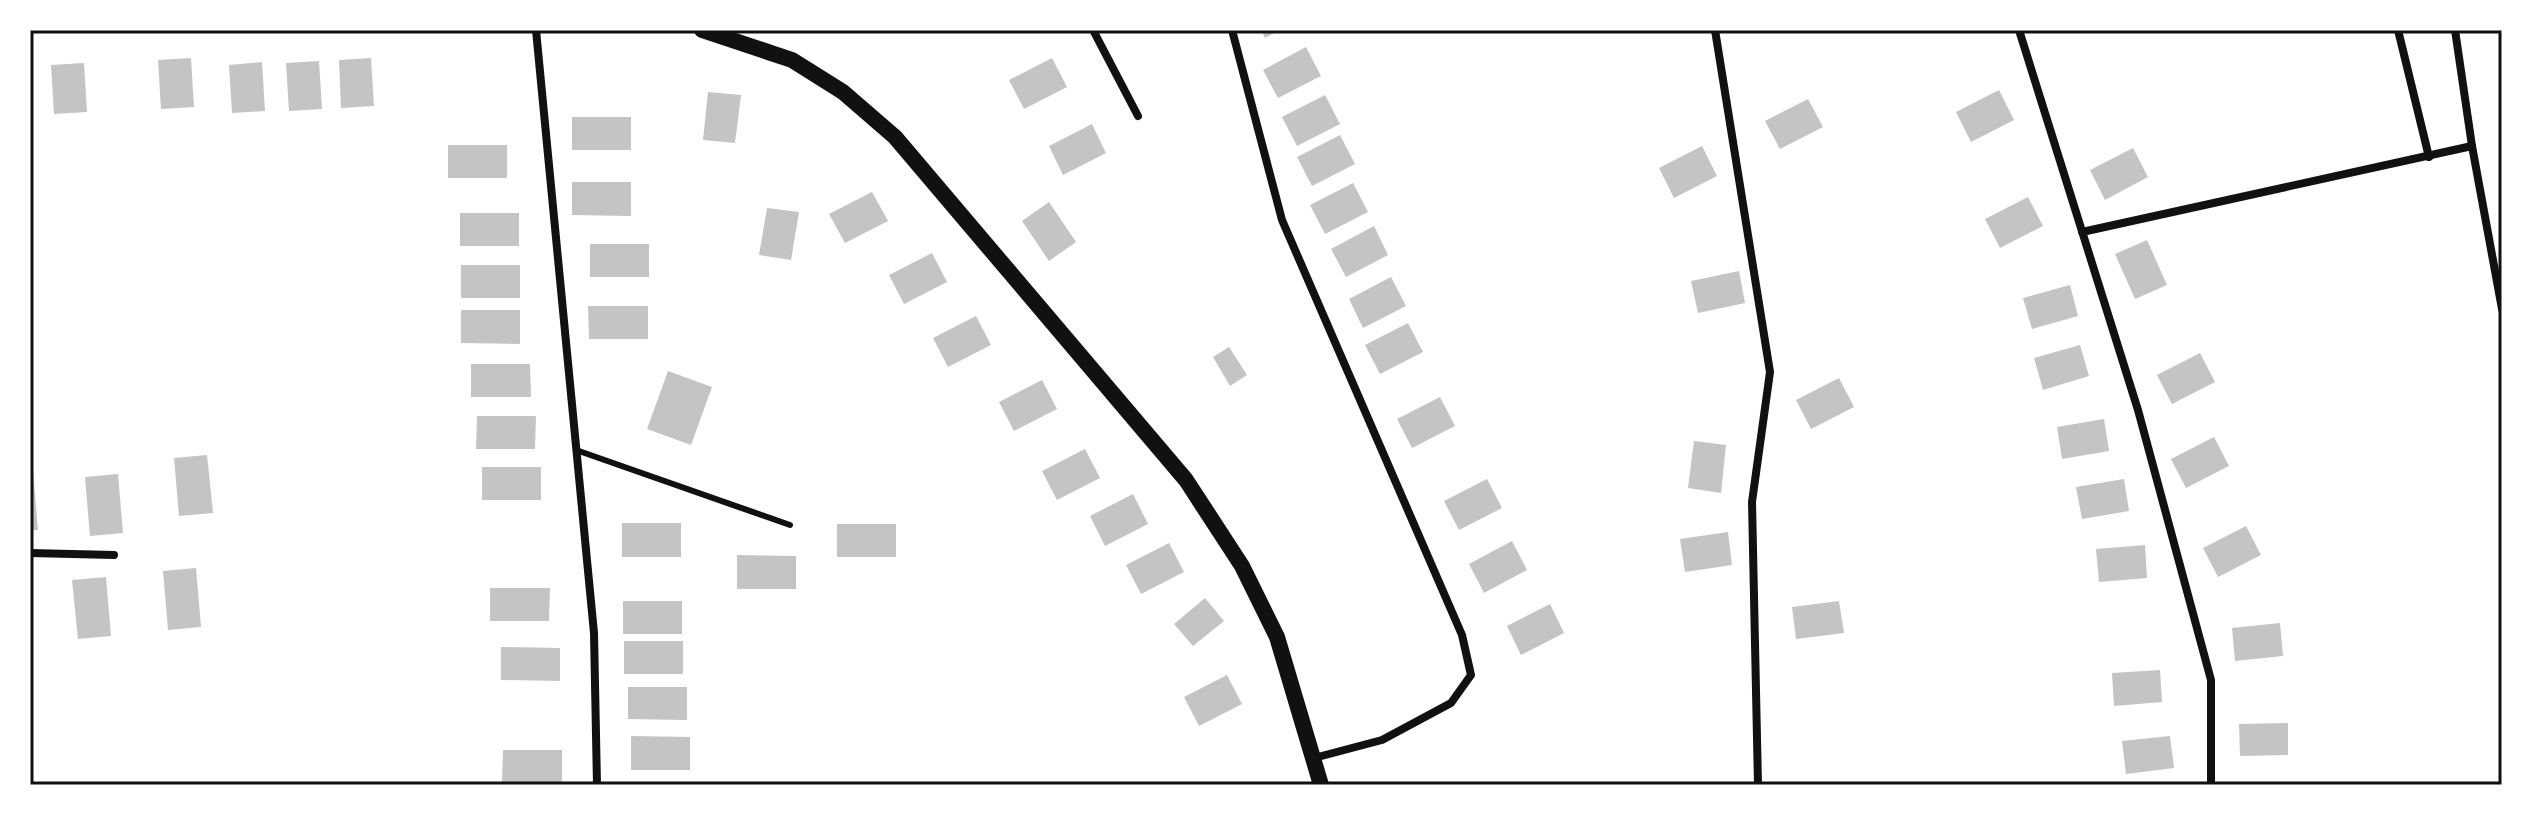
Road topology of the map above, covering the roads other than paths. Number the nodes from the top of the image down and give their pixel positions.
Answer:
1 (536, 30) edge
2 (702, 30) edge
3 (1093, 30) edge
4 (1232, 30) edge
5 (1715, 30) edge
6 (2019, 30) edge
7 (2398, 30) edge
8 (2455, 30) edge
9 (1138, 116) dead end
10 (2472, 146) junction
11 (2429, 157) junction
12 (2082, 232) junction
13 (2502, 309) edge
14 (576, 450) junction
15 (790, 525) dead end
16 (30, 553) edge
17 (114, 555) dead end
18 (1314, 758) junction
19 (597, 785) edge
20 (1321, 785) edge
21 (1758, 785) edge
22 (2211, 785) edge

1 - 14 street
2 - 18 main road
3 - 9 street
4 - 18 street
5 - 21 street
6 - 12 street
7 - 11 street
8 - 10 street
10 - 11 street
10 - 13 street
11 - 12 street
12 - 22 street
14 - 15 lane
14 - 19 street
16 - 17 street
18 - 20 main road

